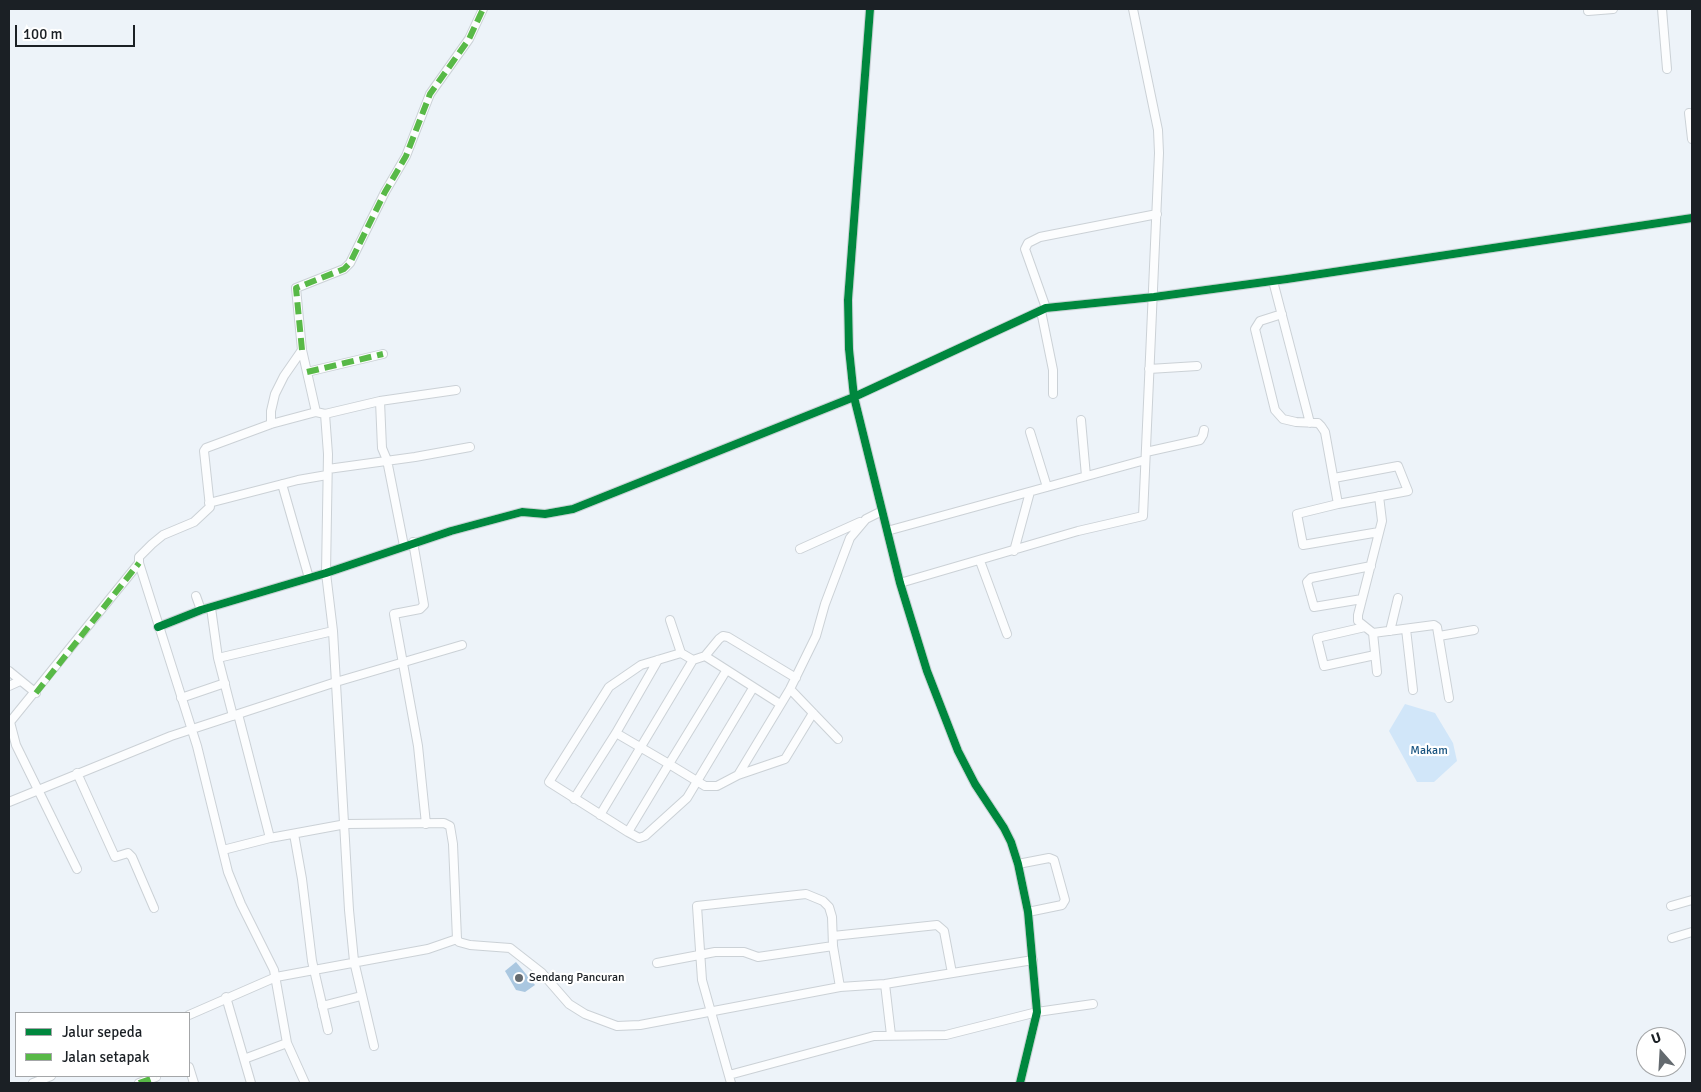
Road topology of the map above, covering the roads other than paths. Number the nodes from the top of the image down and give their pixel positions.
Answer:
1 (483, 9) edge
2 (870, 9) edge
3 (1133, 9) edge
4 (1613, 9) edge
5 (1662, 9) edge
6 (1588, 11) dead end
7 (1667, 70) dead end
8 (1688, 113) dead end
9 (1692, 139) edge
10 (1157, 214) junction
11 (1692, 218) edge
12 (1273, 281) junction
13 (1154, 297) junction
14 (1043, 310) junction
15 (1282, 314) junction
16 (302, 350) junction
17 (383, 354) dead end
18 (1197, 366) dead end
19 (1149, 369) junction
20 (307, 372) junction
21 (456, 390) dead end
22 (1053, 394) dead end
23 (854, 397) junction
24 (380, 401) junction
25 (316, 412) junction
26 (325, 414) junction
27 (1081, 420) dead end
28 (1310, 423) junction
29 (271, 424) junction
30 (1204, 430) dead end
31 (1030, 432) dead end
32 (470, 446) dead end
33 (1145, 456) junction
34 (386, 460) junction
35 (328, 472) junction
36 (1086, 476) junction
37 (1334, 478) junction
38 (282, 484) junction
39 (1047, 487) junction
40 (1030, 492) junction
41 (1379, 496) junction
42 (209, 503) junction
43 (1338, 504) junction
44 (882, 511) junction
45 (866, 519) junction
46 (887, 531) junction
47 (1380, 532) junction
48 (413, 542) junction
49 (404, 546) junction
50 (800, 549) dead end
51 (1014, 551) junction
52 (980, 561) junction
53 (139, 564) junction
54 (1371, 566) junction
55 (326, 573) junction
56 (309, 578) junction
57 (900, 583) junction
58 (196, 596) dead end
59 (1398, 598) dead end
60 (1362, 599) junction
61 (211, 608) junction
62 (201, 610) junction
63 (670, 620) dead end
64 (158, 627) junction
65 (1365, 627) junction
66 (1406, 629) junction
67 (1474, 630) dead end
68 (333, 631) junction
69 (1390, 631) junction
70 (1373, 633) junction
71 (1007, 634) dead end
72 (1439, 636) junction
73 (462, 645) dead end
74 (681, 653) junction
75 (1376, 655) junction
76 (705, 656) junction
77 (218, 658) junction
78 (658, 660) junction
79 (693, 660) junction
80 (402, 663) junction
81 (726, 671) junction
82 (9, 672) edge
83 (1378, 672) dead end
84 (796, 678) junction
85 (20, 681) junction
86 (336, 682) junction
87 (225, 683) junction
88 (9, 686) edge
89 (753, 688) junction
90 (790, 689) junction
91 (1414, 690) dead end
92 (36, 693) junction
93 (181, 698) junction
94 (1449, 698) dead end
95 (780, 704) junction
96 (812, 713) junction
97 (236, 715) junction
98 (191, 729) junction
99 (616, 732) junction
100 (838, 740) dead end
101 (12, 746) edge
102 (642, 747) junction
103 (670, 764) junction
104 (78, 772) junction
105 (738, 775) junction
106 (698, 782) junction
107 (39, 788) junction
108 (574, 799) junction
109 (9, 802) edge
110 (600, 815) junction
111 (346, 824) junction
112 (426, 824) junction
113 (628, 832) junction
114 (294, 834) junction
115 (270, 838) junction
116 (223, 850) junction
117 (1018, 864) junction
118 (77, 869) dead end
119 (1692, 900) edge
120 (1671, 906) dead end
121 (154, 908) dead end
122 (1028, 912) junction
123 (1692, 932) edge
124 (833, 936) junction
125 (1672, 938) dead end
126 (457, 939) junction
127 (833, 946) junction
128 (701, 954) junction
129 (1033, 960) junction
130 (354, 961) junction
131 (657, 963) dead end
132 (313, 969) junction
133 (952, 973) junction
134 (276, 977) junction
135 (885, 984) junction
136 (840, 987) junction
137 (362, 996) junction
138 (226, 997) junction
139 (1093, 1004) dead end
140 (322, 1006) junction
141 (709, 1011) junction
142 (1037, 1012) junction
143 (190, 1015) edge
144 (328, 1030) dead end
145 (891, 1035) junction
146 (287, 1043) junction
147 (374, 1046) dead end
148 (244, 1059) junction
149 (190, 1070) edge
150 (48, 1077) edge
151 (156, 1079) edge
152 (730, 1079) edge
153 (33, 1083) edge
154 (139, 1083) edge
155 (194, 1083) edge
156 (251, 1083) edge
157 (305, 1083) edge
158 (1020, 1083) edge

1 - 16 street
2 - 23 street
3 - 10 street
4 - 6 street
5 - 7 street
8 - 9 street
10 - 13 street
10 - 14 street
11 - 12 street
12 - 13 street
12 - 15 street
13 - 14 street
13 - 19 street
14 - 22 street
14 - 23 street
15 - 28 street
15 - 28 street
16 - 20 street
16 - 29 street
17 - 20 street
18 - 19 street
19 - 33 street
20 - 25 street
21 - 24 street
23 - 44 street
23 - 48 street
24 - 26 street
24 - 34 street
25 - 26 street
25 - 29 street
26 - 35 street
27 - 36 street
28 - 37 street
29 - 42 street
30 - 33 street
31 - 39 street
32 - 34 street
33 - 36 street
33 - 51 street
34 - 35 street
34 - 49 street
35 - 38 street
35 - 55 street
36 - 39 street
37 - 41 street
37 - 43 street
38 - 42 street
38 - 56 street
39 - 40 street
40 - 46 street
40 - 51 street
41 - 43 street
41 - 47 street
42 - 53 street
43 - 47 street
44 - 45 street
44 - 46 street
45 - 50 street
45 - 84 street
46 - 57 street
47 - 54 street
48 - 49 street
48 - 80 street
49 - 55 street
51 - 52 street
52 - 57 street
52 - 71 street
53 - 64 street
53 - 92 street
54 - 60 street
54 - 60 street
55 - 56 street
55 - 68 street
56 - 61 street
57 - 117 street
58 - 62 street
59 - 69 street
60 - 65 street
61 - 62 street
61 - 77 street
62 - 64 street
63 - 74 street
64 - 93 street
65 - 70 street
65 - 75 street
66 - 69 street
66 - 72 street
66 - 91 street
67 - 72 street
68 - 77 street
68 - 86 street
69 - 70 street
70 - 75 street
72 - 94 street
73 - 80 street
74 - 78 street
74 - 79 street
75 - 83 street
76 - 79 street
76 - 81 street
76 - 84 street
77 - 87 street
78 - 99 street
78 - 108 street
79 - 102 street
80 - 86 street
80 - 112 street
81 - 89 street
81 - 103 street
82 - 85 street
84 - 90 street
85 - 88 street
85 - 92 street
86 - 97 street
86 - 111 street
87 - 93 street
87 - 97 street
89 - 95 street
89 - 106 street
90 - 95 street
90 - 96 street
92 - 101 street
93 - 98 street
95 - 105 street
96 - 100 street
96 - 105 street
97 - 98 street
97 - 115 street
98 - 104 street
98 - 116 street
99 - 102 street
99 - 108 street
101 - 107 street
102 - 103 street
102 - 110 street
103 - 106 street
103 - 113 street
104 - 107 street
104 - 121 street
105 - 106 street
106 - 113 street
107 - 109 street
107 - 118 street
108 - 110 street
110 - 113 street
111 - 112 street
111 - 114 street
111 - 130 street
112 - 126 street
114 - 115 street
114 - 132 street
115 - 116 street
116 - 134 street
117 - 122 street
117 - 122 street
119 - 120 street
122 - 129 street
123 - 125 street
124 - 127 street
124 - 128 street
124 - 133 street
126 - 130 street
126 - 141 street
127 - 128 street
127 - 136 street
128 - 131 street
128 - 141 street
129 - 133 street
129 - 142 street
130 - 132 street
130 - 137 street
132 - 134 street
132 - 140 street
133 - 135 street
134 - 138 street
134 - 146 street
135 - 136 street
135 - 145 street
136 - 141 street
137 - 140 street
137 - 147 street
138 - 143 street
138 - 148 street
139 - 142 street
140 - 144 street
141 - 152 street
142 - 145 street
142 - 158 street
145 - 152 street
146 - 148 street
146 - 157 street
148 - 156 street
149 - 155 street
150 - 153 street
151 - 154 street

